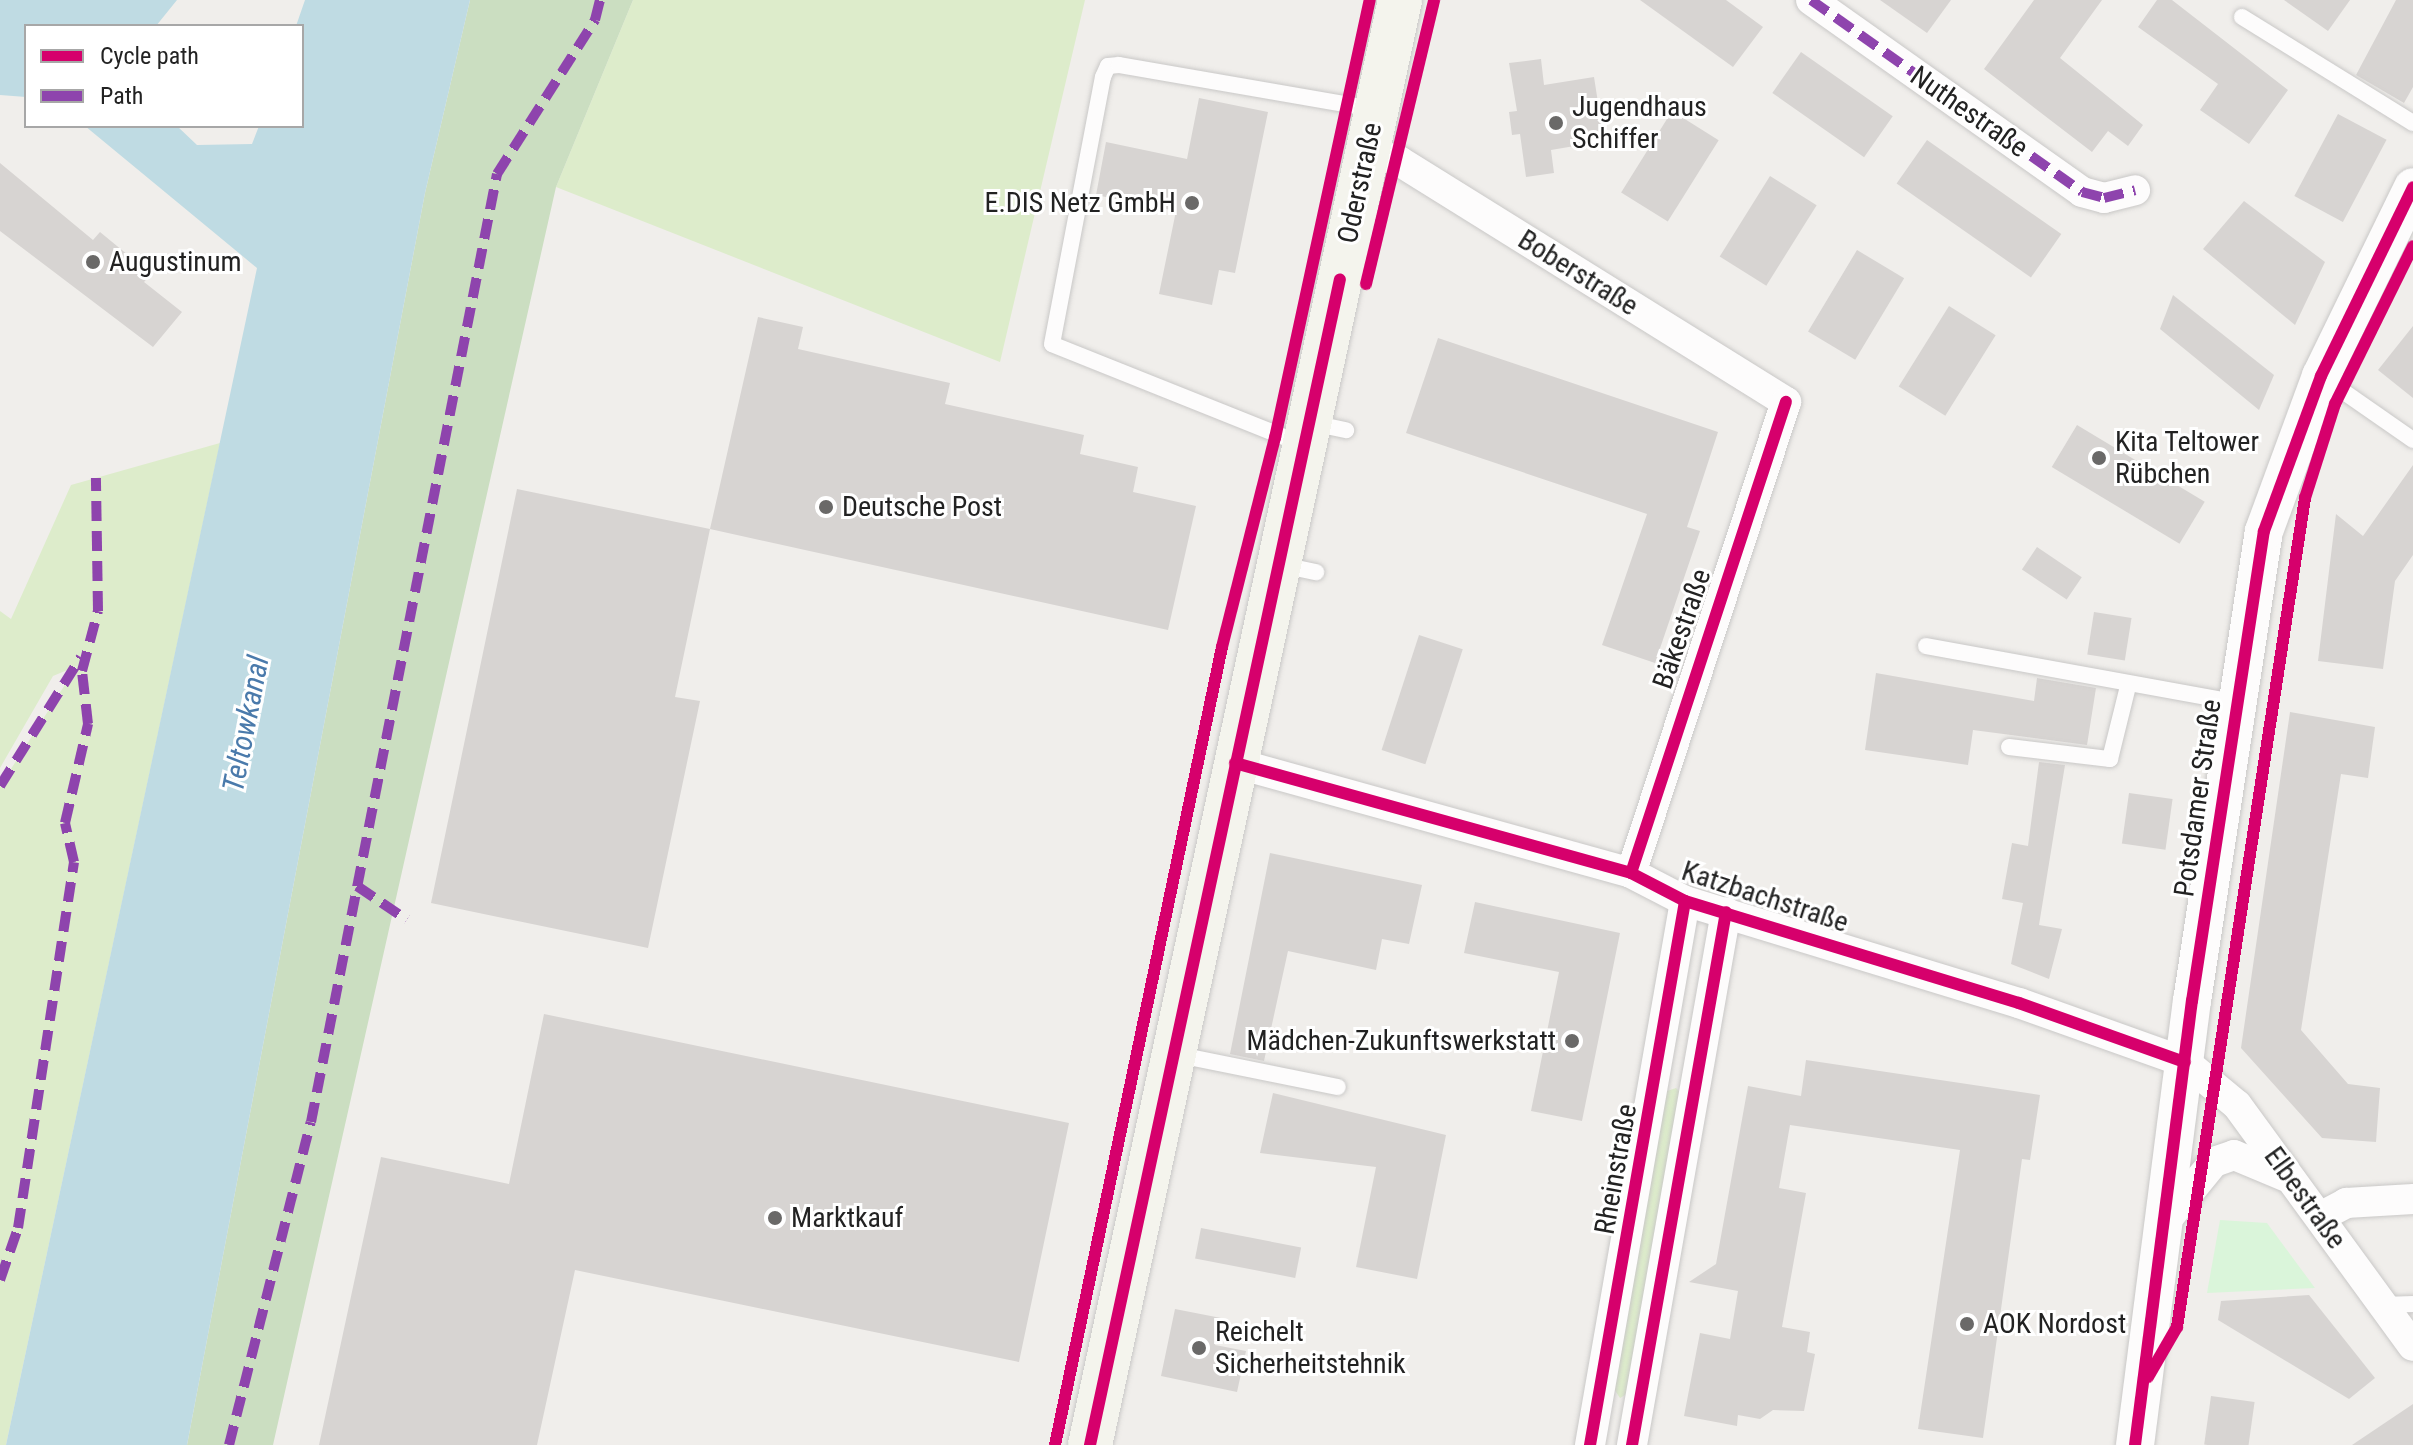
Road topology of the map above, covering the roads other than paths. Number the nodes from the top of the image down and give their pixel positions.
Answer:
1 (1400, 0) edge
2 (1811, 0) edge
3 (2242, 17) dead end
4 (2413, 123) edge
5 (1372, 130) junction
6 (2413, 187) edge
7 (2135, 190) dead end
8 (2321, 376) junction
9 (1786, 402) joint
10 (1320, 433) junction
11 (2413, 440) edge
12 (1926, 646) dead end
13 (2128, 686) junction
14 (2235, 702) junction
15 (2009, 747) dead end
16 (1235, 763) junction
17 (1631, 873) junction
18 (1685, 901) junction
19 (1726, 912) junction
20 (1172, 1054) junction
21 (2185, 1062) junction
22 (1658, 1076) junction
23 (1698, 1083) junction
24 (1338, 1087) dead end
25 (2295, 1182) junction
26 (2413, 1199) edge
27 (2320, 1217) junction
28 (2164, 1223) junction
29 (2413, 1304) edge
30 (2383, 1305) junction
31 (2413, 1346) edge
32 (1591, 1438) edge
33 (1632, 1441) edge
34 (1090, 1445) edge
35 (2135, 1445) edge

1 - 5 main road, Oderstraße
2 - 7 street, Nuthestraße
3 - 4 lane
5 - 9 street, Boberstraße
5 - 10 main road, Oderstraße
5 - 10 lane
6 - 8 street, Potsdamer Straße
8 - 11 lane
8 - 14 street, Potsdamer Straße
9 - 17 street, Bäkestraße
10 - 16 main road, Oderstraße
12 - 13 lane
13 - 14 lane
13 - 15 lane
14 - 21 street, Potsdamer Straße
16 - 17 street, Katzbachstraße
16 - 20 main road, Oderstraße
17 - 18 street, Katzbachstraße
18 - 19 street, Katzbachstraße
18 - 22 street, Rheinstraße
19 - 21 street, Katzbachstraße
19 - 23 street, Rheinstraße
20 - 24 lane
20 - 34 main road, Oderstraße
21 - 25 street, Elbestraße
21 - 28 street, Potsdamer Straße
22 - 23 street, Rheinstraße
22 - 32 street, Rheinstraße
23 - 33 street, Rheinstraße
25 - 27 street, Elbestraße
25 - 28 street
26 - 27 street
27 - 30 street, Elbestraße
28 - 35 street, Potsdamer Straße
29 - 30 lane
30 - 31 street, Elbestraße
32 - 33 street, Rheinstraße

